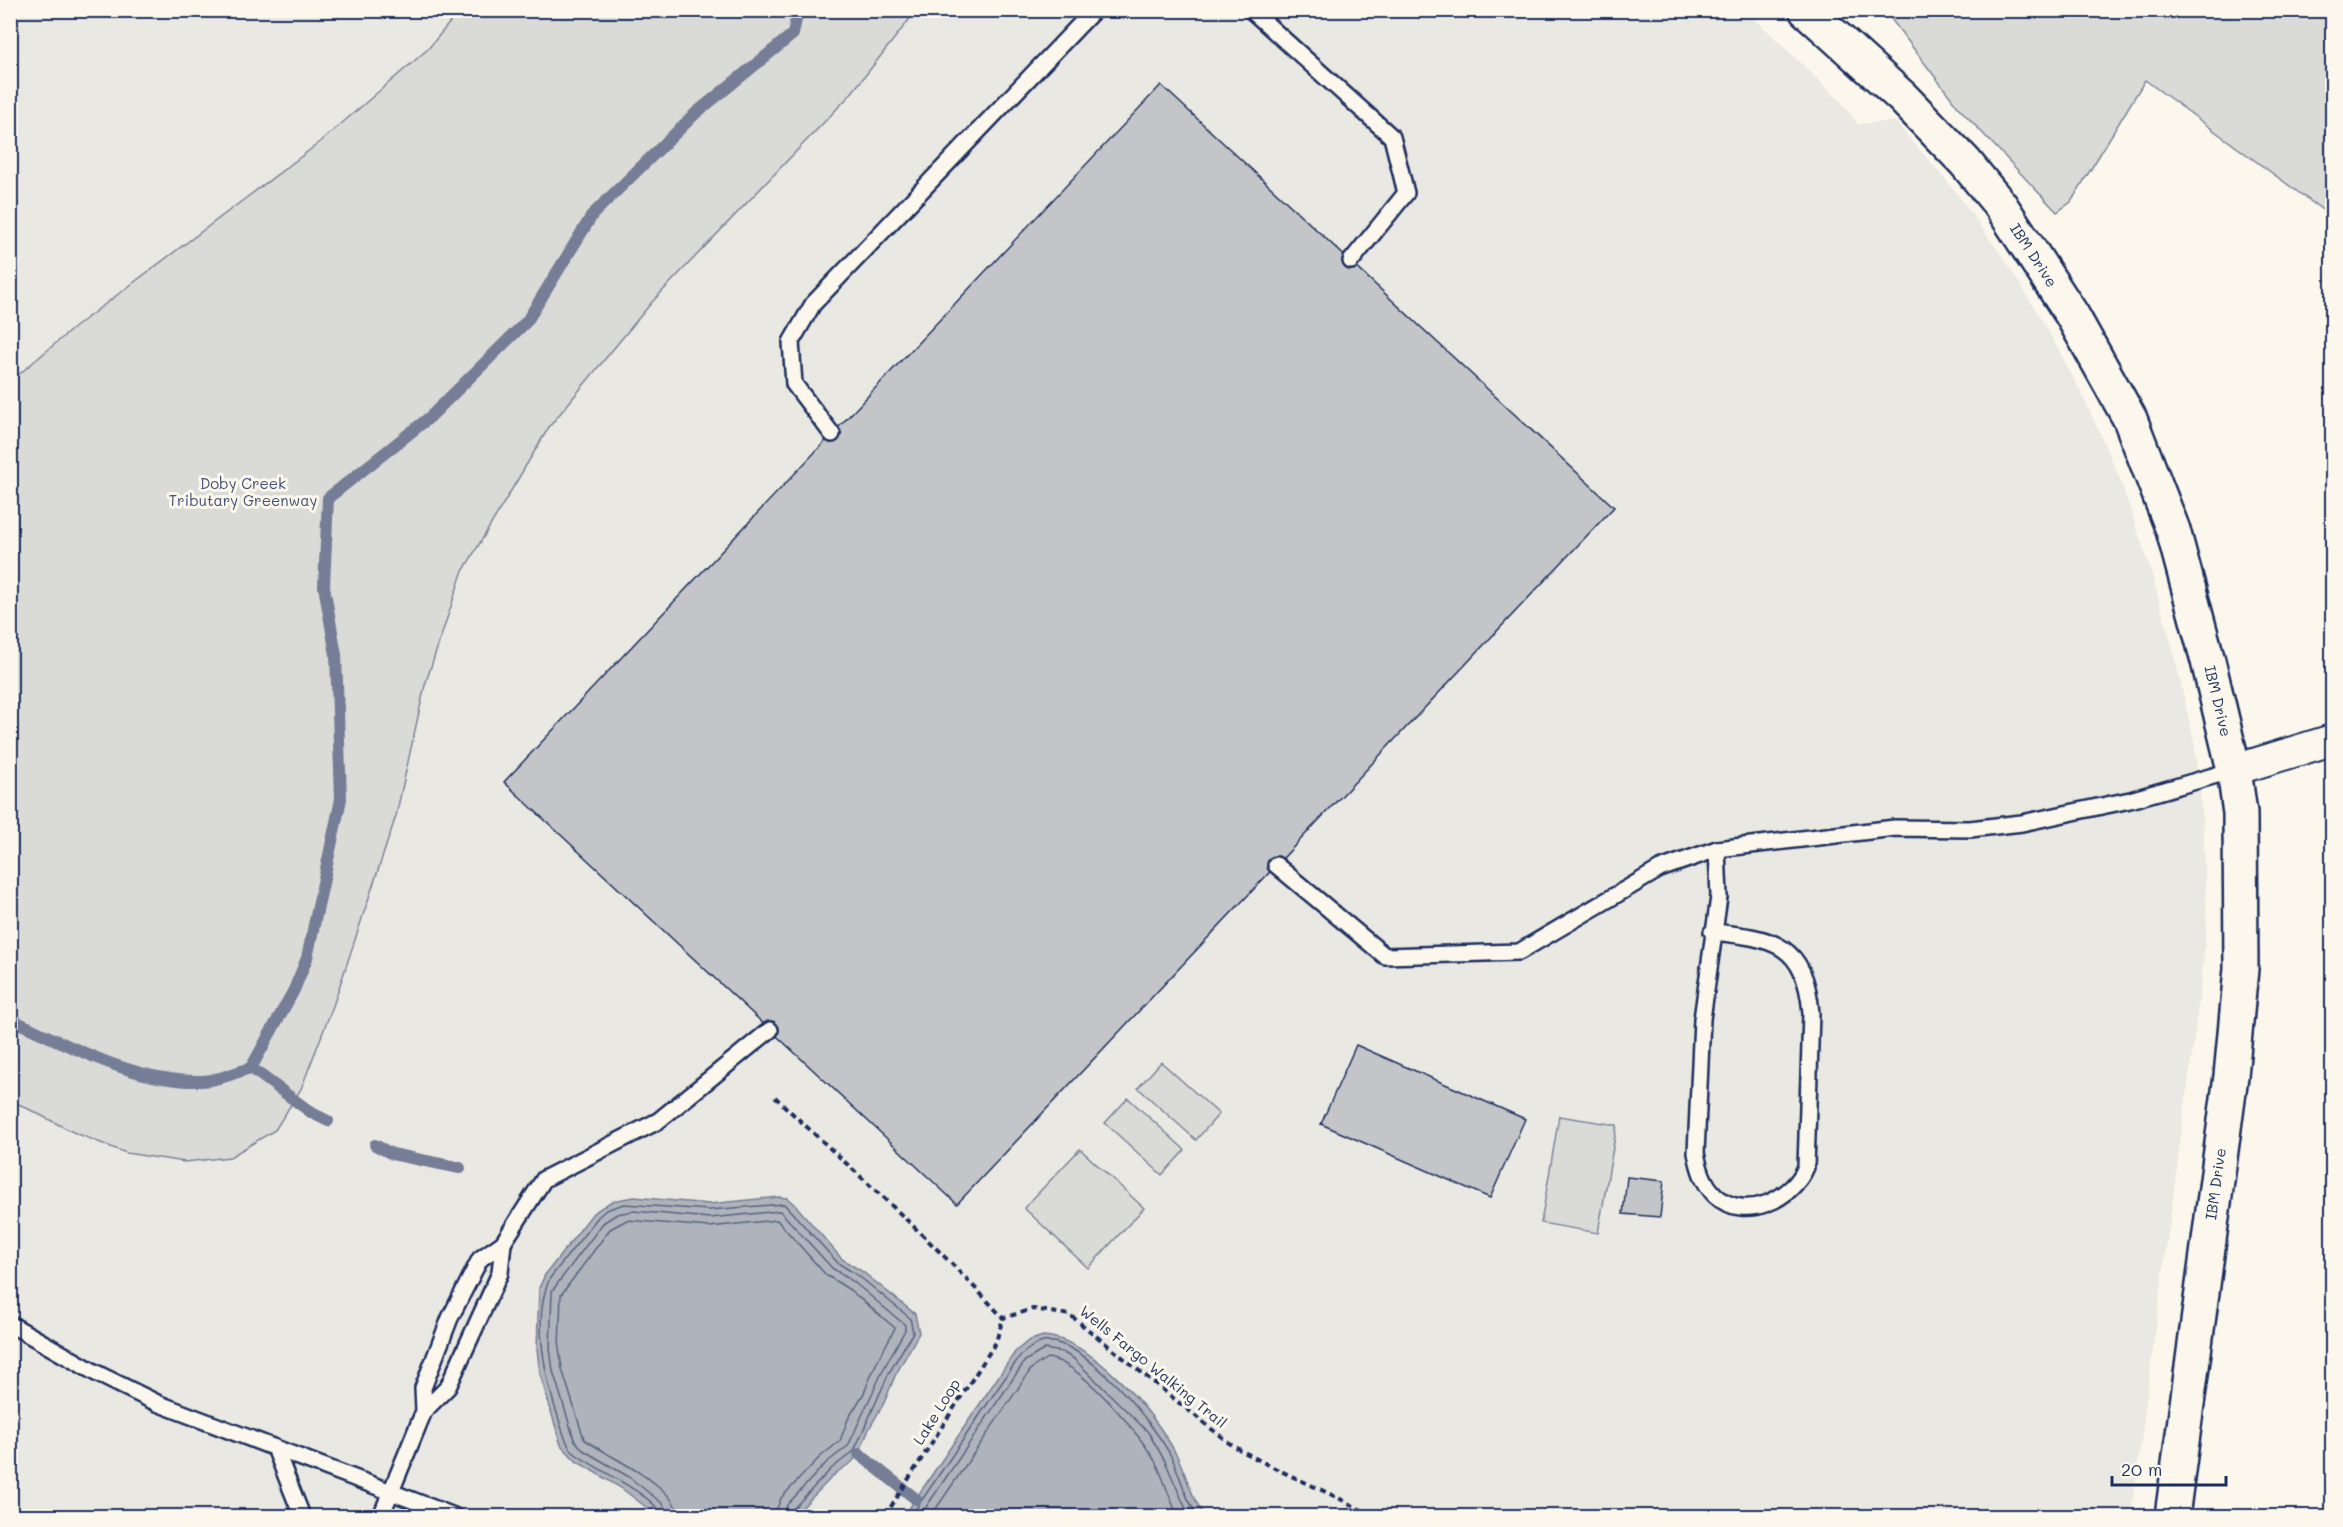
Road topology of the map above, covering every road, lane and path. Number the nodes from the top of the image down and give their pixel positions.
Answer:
1 (1094, 10) edge
2 (1251, 10) edge
3 (1806, 10) edge
4 (1351, 261) dead end
5 (832, 434) dead end
6 (2332, 740) edge
7 (2234, 770) junction
8 (1717, 849) junction
9 (1276, 865) dead end
10 (1712, 932) junction
11 (770, 1030) dead end
12 (775, 1097) dead end
13 (503, 1243) junction
14 (1003, 1318) junction
15 (11, 1326) edge
16 (424, 1411) junction
17 (275, 1448) junction
18 (391, 1491) junction
19 (887, 1514) edge
20 (302, 1516) edge
21 (381, 1516) edge
22 (454, 1516) edge
23 (1372, 1516) edge
24 (2172, 1516) edge

1 - 5 lane
2 - 4 lane
3 - 7 street, IBM Drive
6 - 7 street
7 - 8 lane
7 - 24 street, IBM Drive
8 - 9 lane
8 - 10 lane
10 - 10 lane
11 - 13 lane
12 - 14 path
13 - 16 lane
13 - 16 lane
14 - 19 path, Lake Loop
14 - 23 path, Wells Fargo Walking Trail
15 - 17 lane
16 - 18 lane
17 - 18 lane
17 - 20 lane
18 - 21 lane
18 - 22 lane

